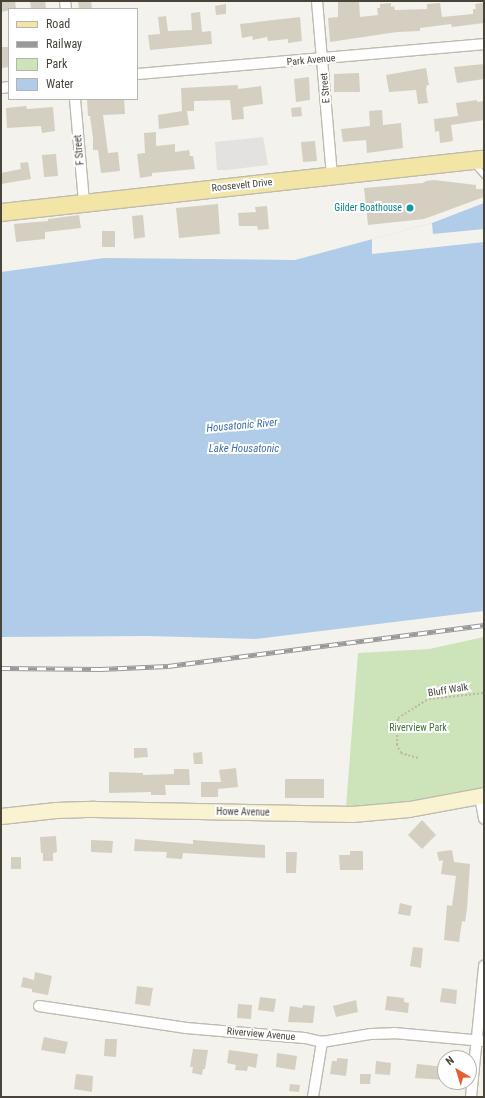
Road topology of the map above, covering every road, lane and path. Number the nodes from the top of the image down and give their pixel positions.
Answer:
1 (317, 1) edge
2 (484, 44) edge
3 (322, 59) junction
4 (138, 74) edge
5 (75, 100) edge
6 (477, 160) edge
7 (332, 175) junction
8 (484, 175) edge
9 (84, 202) junction
10 (1, 212) edge
11 (484, 693) edge
12 (418, 758) dead end
13 (482, 796) edge
14 (1, 816) edge
15 (484, 819) edge
16 (484, 966) edge
17 (39, 1006) dead end
18 (480, 1040) edge
19 (322, 1042) junction
20 (313, 1097) edge
21 (471, 1097) edge

1 - 3 street, E Street
2 - 3 street, Park Avenue
3 - 4 street, Park Avenue
3 - 7 street, E Street
5 - 9 street, F Street
6 - 7 main road, Roosevelt Drive
6 - 8 lane
7 - 9 main road, Roosevelt Drive
9 - 10 main road, Roosevelt Drive
11 - 12 path, Bluff Walk
13 - 14 main road, Howe Avenue
13 - 15 street
16 - 18 street
17 - 19 street, Riverview Avenue
18 - 19 street, Riverview Avenue
18 - 21 street
19 - 20 street

